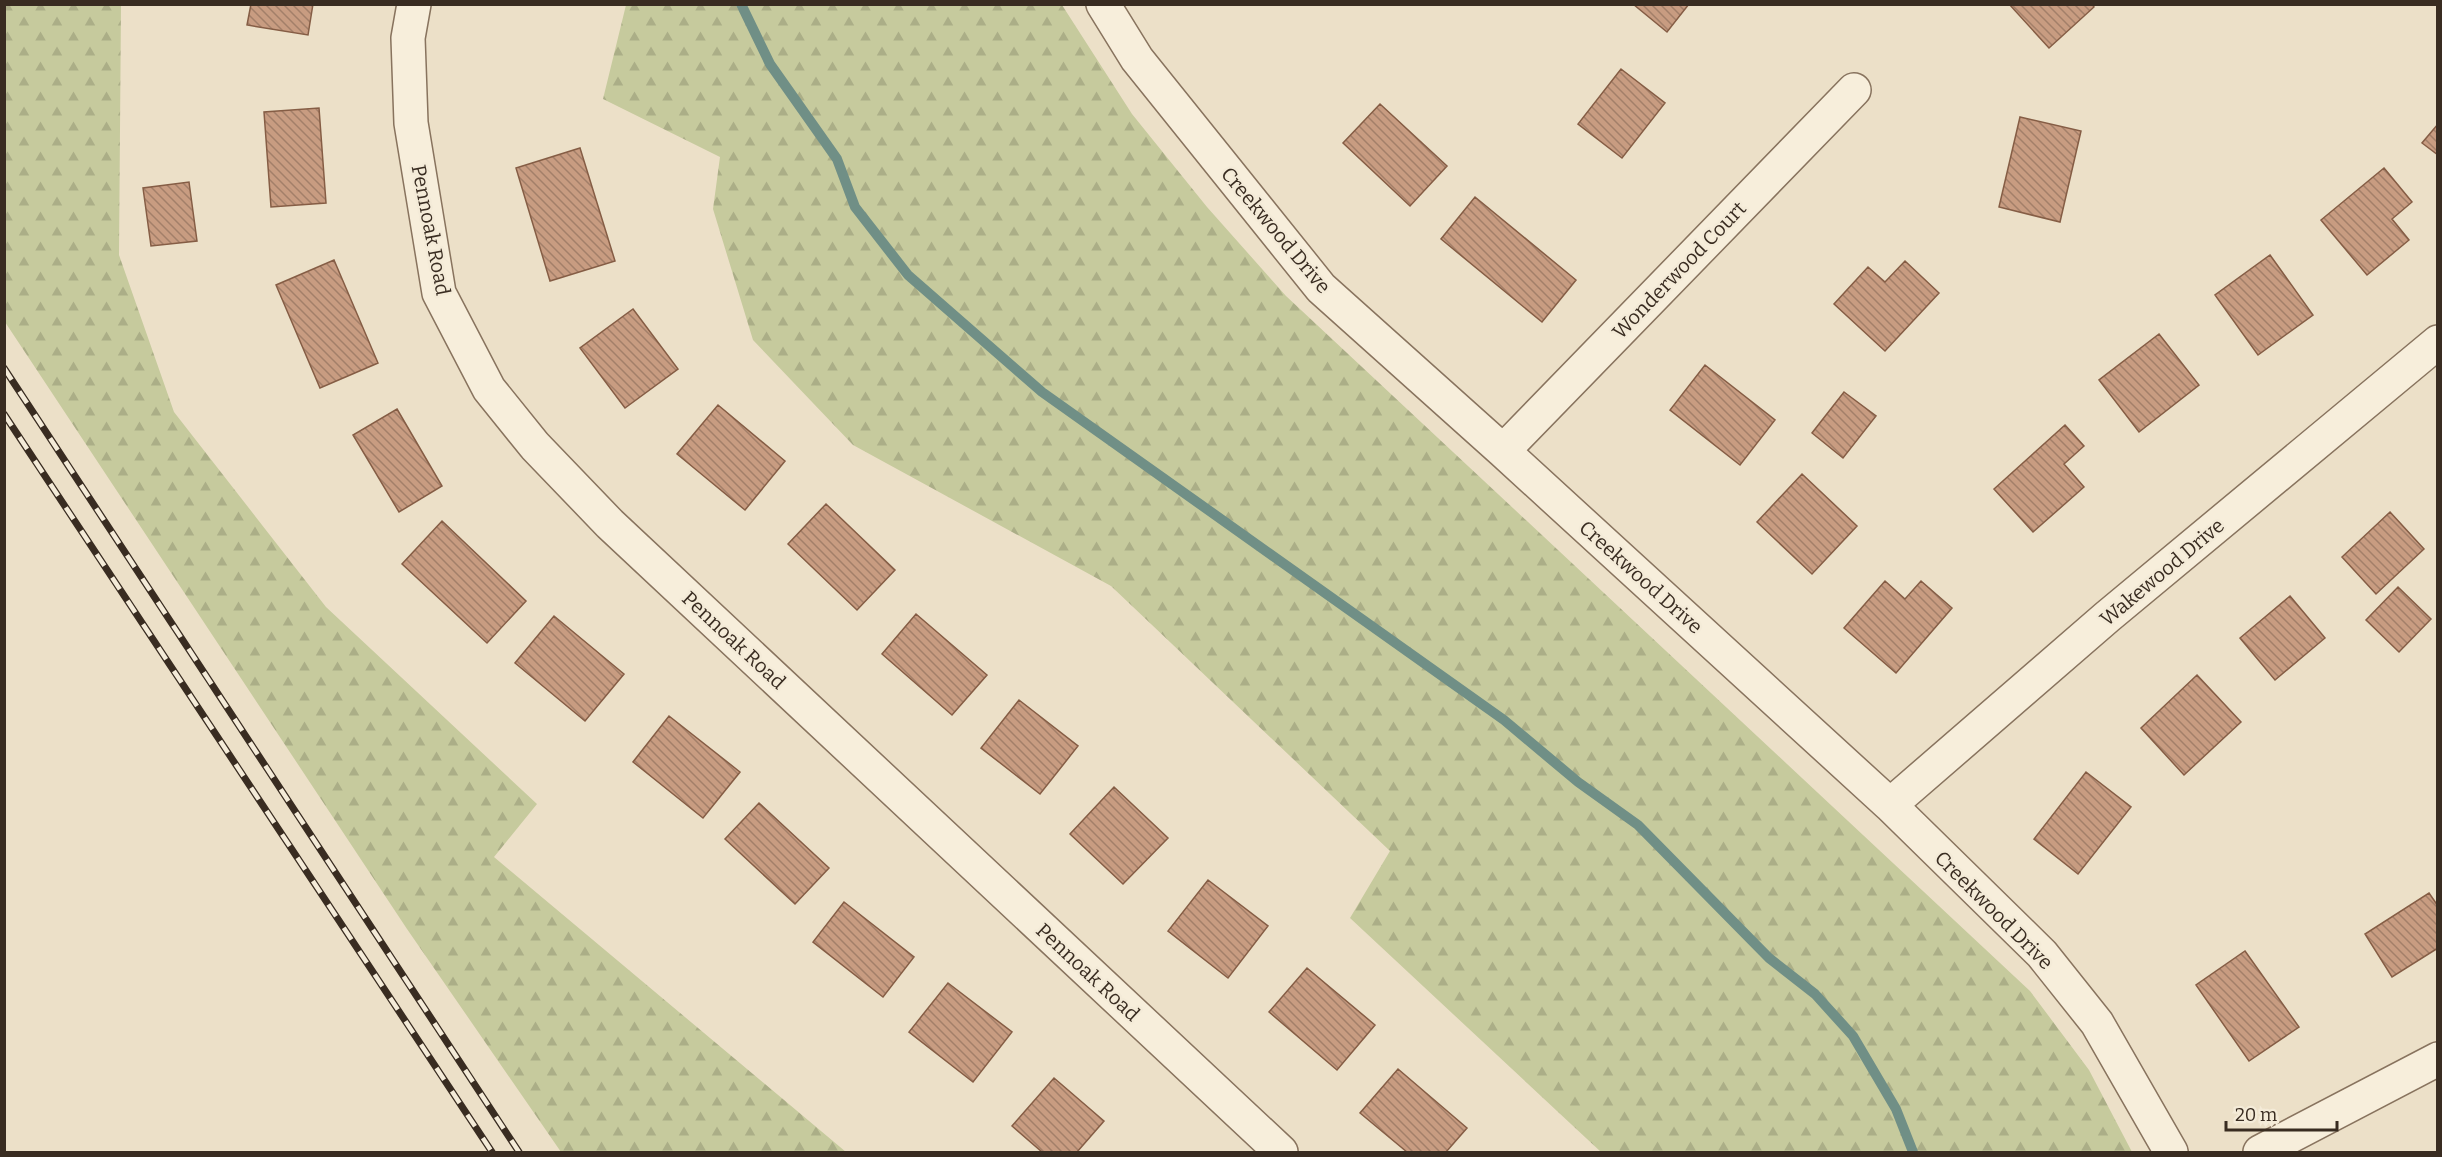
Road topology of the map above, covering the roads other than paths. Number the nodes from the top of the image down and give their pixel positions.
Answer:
1 (414, 4) edge
2 (1103, 4) edge
3 (1854, 90) dead end
4 (2438, 342) edge
5 (1503, 451) junction
6 (1890, 805) junction
7 (2438, 1059) edge
8 (1281, 1152) edge
9 (2171, 1152) edge
10 (2260, 1152) edge

1 - 8 street, Pennoak Road
2 - 5 street, Creekwood Drive
3 - 5 street, Wonderwood Court
4 - 6 street, Wakewood Drive
5 - 6 street, Creekwood Drive
6 - 9 street, Creekwood Drive
7 - 10 street

